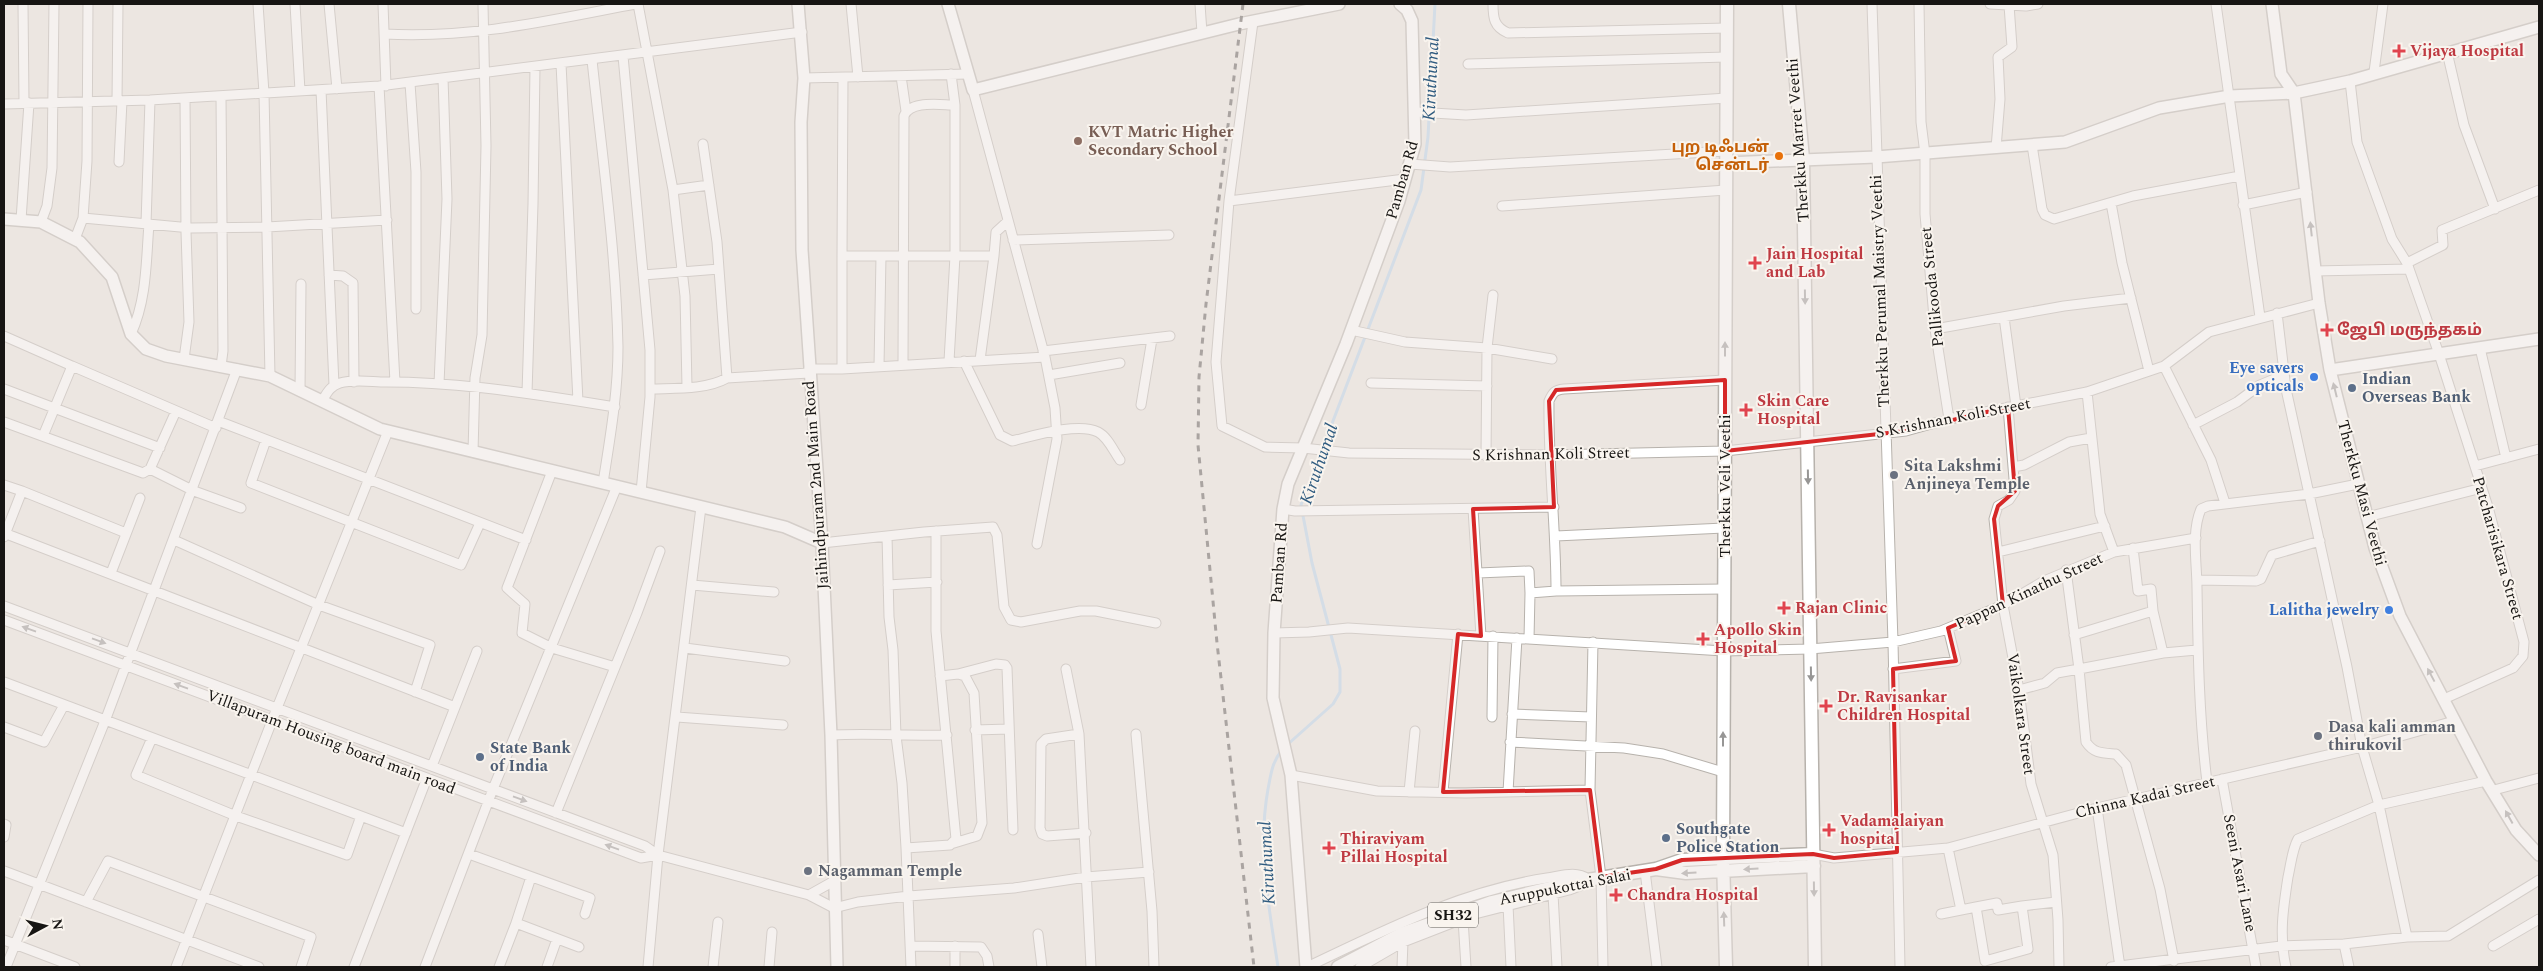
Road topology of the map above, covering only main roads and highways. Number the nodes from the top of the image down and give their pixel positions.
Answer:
1 (1727, 4) edge
2 (1789, 4) edge
3 (1814, 860) junction
4 (1723, 864) junction
5 (1338, 967) edge
6 (1726, 967) edge
7 (1815, 967) edge

4 -> 1 main road, Therkku Veli Veethi
2 -> 3 main road, Therkku Marret Veethi
3 - 4 main road, Aruppukottai Salai
3 -> 7 main road, Therkku Marret Veethi
4 - 5 main road, Aruppukottai Salai / SH32
6 -> 4 main road, Therkku Veli Veethi

